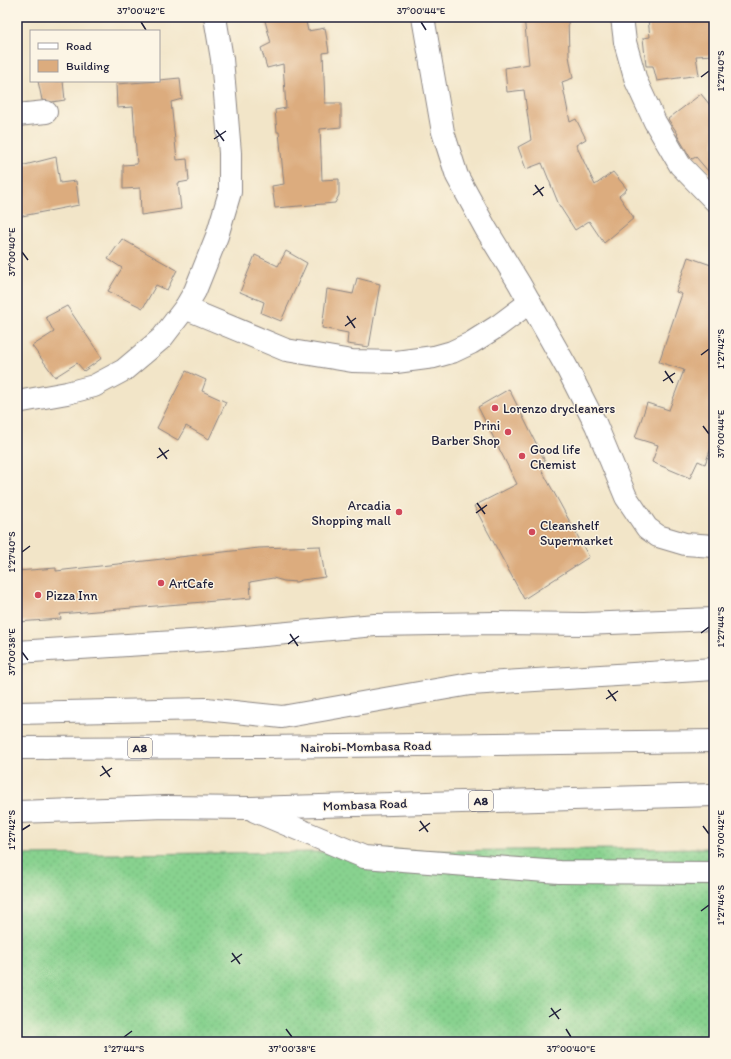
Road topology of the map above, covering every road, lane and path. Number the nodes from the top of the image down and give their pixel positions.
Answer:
1 (215, 17) edge
2 (423, 17) edge
3 (622, 17) edge
4 (46, 112) dead end
5 (17, 115) edge
6 (714, 200) edge
7 (530, 302) junction
8 (186, 308) junction
9 (17, 402) edge
10 (714, 546) edge
11 (714, 619) edge
12 (17, 652) edge
13 (714, 669) edge
14 (17, 713) edge
15 (282, 716) junction
16 (714, 741) edge
17 (263, 747) junction
18 (17, 748) edge
19 (714, 795) edge
20 (249, 808) junction
21 (17, 812) edge
22 (714, 872) edge

1 - 8 main road
2 - 7 main road
3 - 6 main road
4 - 5 main road
7 - 8 main road
7 - 10 main road
8 - 9 main road
11 - 12 main road
13 - 15 main road
14 - 15 main road
15 - 17 main road
16 - 17 main road, Nairobi-Mombasa Road / A8
17 - 18 main road, Nairobi-Mombasa Road / A8
19 - 20 main road, Mombasa Road / A8
20 - 21 main road, Mombasa Road / A8
20 - 22 main road

